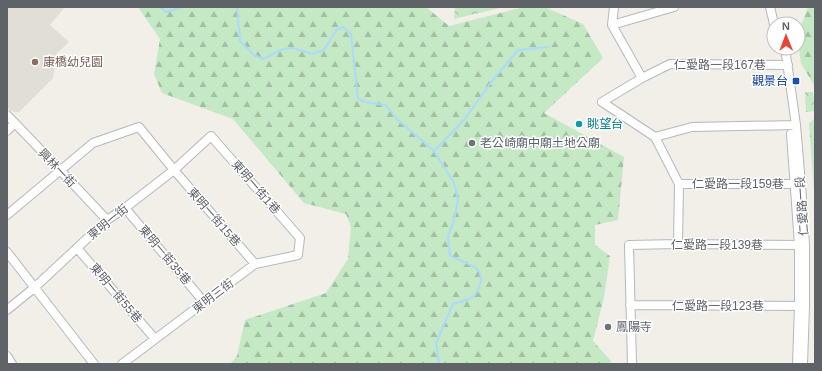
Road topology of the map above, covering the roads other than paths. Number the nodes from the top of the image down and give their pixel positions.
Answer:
1 (614, 7) edge
2 (674, 7) edge
3 (612, 25) junction
4 (782, 56) edge
5 (785, 56) edge
6 (785, 66) junction
7 (642, 78) junction
8 (7, 116) edge
9 (15, 123) junction
10 (793, 125) junction
11 (7, 132) edge
12 (211, 136) joint
13 (655, 137) junction
14 (60, 170) junction
15 (174, 170) junction
16 (680, 184) junction
17 (798, 184) junction
18 (125, 208) junction
19 (7, 215) edge
20 (107, 220) junction
21 (300, 238) joint
22 (678, 244) junction
23 (802, 245) junction
24 (77, 248) junction
25 (7, 252) edge
26 (255, 264) junction
27 (34, 288) junction
28 (204, 302) junction
29 (630, 306) junction
30 (802, 306) junction
31 (7, 310) edge
32 (155, 339) junction
33 (7, 356) edge
34 (12, 364) edge
35 (94, 364) edge
36 (122, 364) edge
37 (632, 364) edge
38 (797, 364) edge
39 (803, 364) edge

1 - 3 street
2 - 3 street
3 - 7 street
4 - 6 street, 仁愛路一段
5 - 6 street, 仁愛路一段
6 - 7 street, 仁愛路一段167巷
6 - 10 street, 仁愛路一段
7 - 13 street, 仁愛路一段167巷
8 - 9 street, 興林一街
9 - 11 street
9 - 14 street, 興林一街
10 - 13 street
10 - 17 street, 仁愛路一段
12 - 15 street, 東明一街
12 - 21 street, 東明一街1巷
13 - 16 street, 仁愛路一段159巷
14 - 15 street, 東明一街15巷
14 - 19 street
14 - 20 street, 興林一街
15 - 18 street, 東明一街
15 - 26 street, 東明一街15巷
16 - 17 street, 仁愛路一段159巷
16 - 22 street
17 - 23 street, 仁愛路一段
18 - 20 street, 東明一街
18 - 28 street, 東明一街35巷
20 - 24 street, 東明一街
21 - 26 street, 東明三街
22 - 23 street, 仁愛路一段139巷
22 - 29 street, 仁愛路一段139巷
23 - 30 street, 仁愛路一段
24 - 27 street, 東明一街
24 - 32 street, 東明一街55巷
25 - 27 street
26 - 28 street, 東明三街
27 - 31 street, 東明一街
27 - 35 street
28 - 32 street, 東明三街
29 - 30 street, 仁愛路一段123巷
29 - 37 street
30 - 38 street, 仁愛路一段
30 - 39 street, 仁愛路一段
32 - 36 street, 東明三街
33 - 34 street

